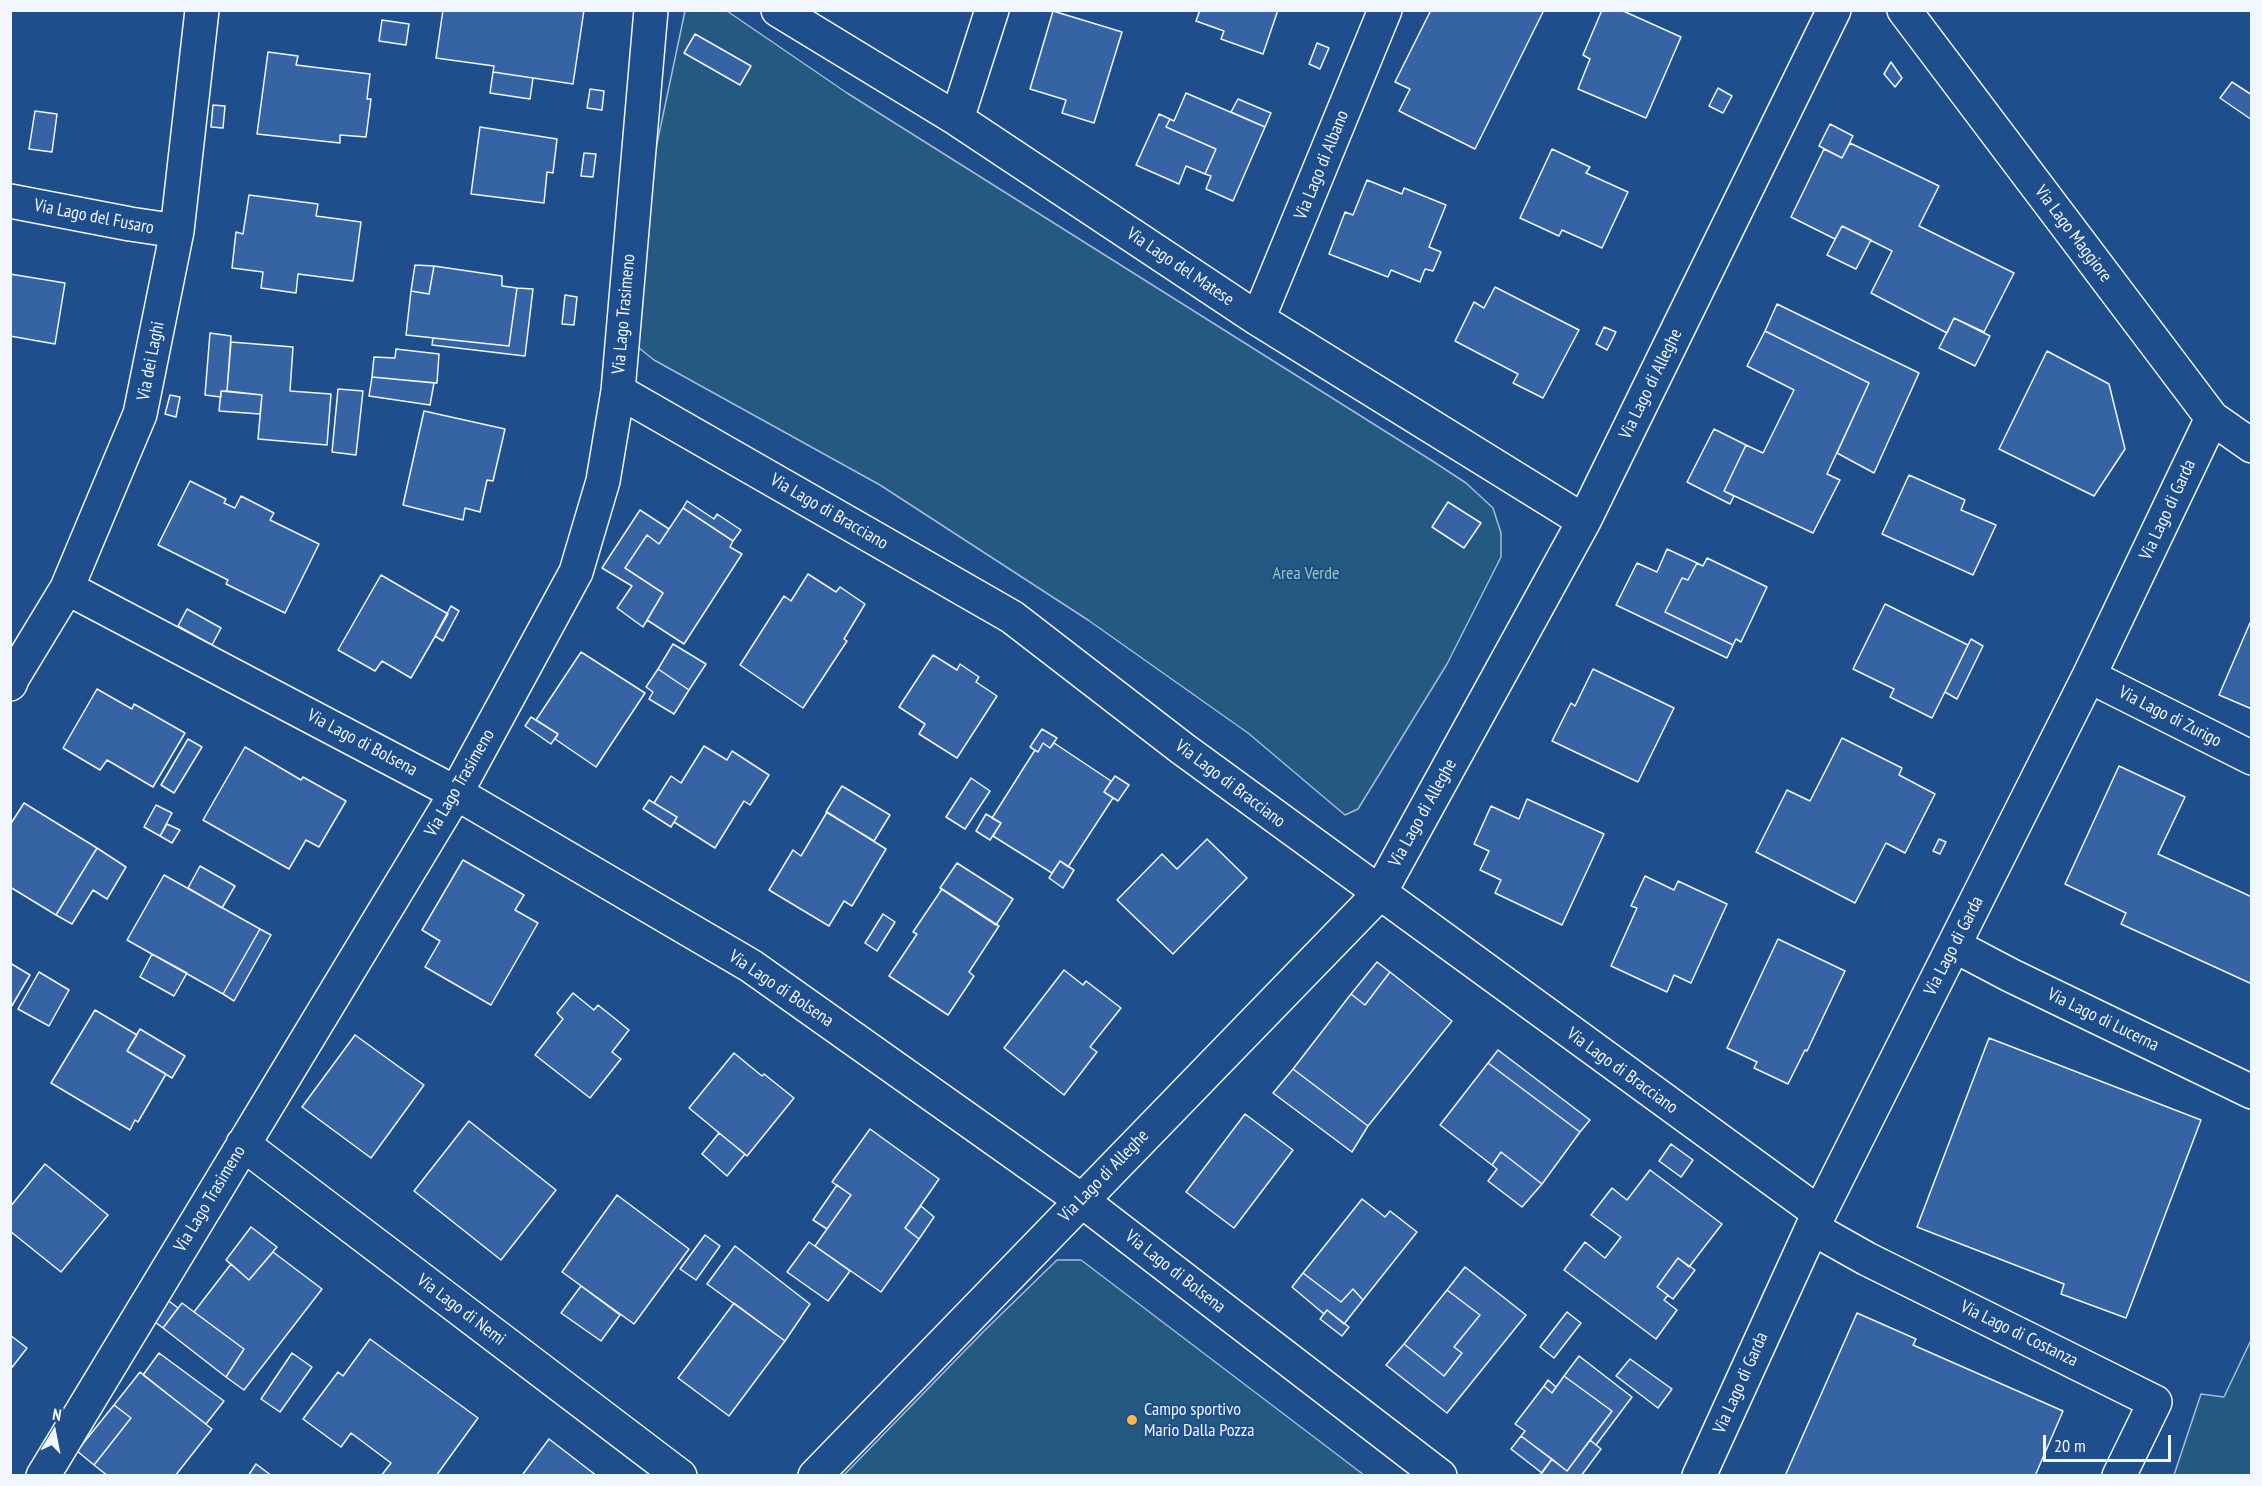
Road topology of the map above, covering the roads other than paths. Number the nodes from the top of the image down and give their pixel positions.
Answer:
1 (202, 10) edge
2 (651, 10) edge
3 (777, 10) edge
4 (992, 10) edge
5 (1385, 10) edge
6 (1834, 10) edge
7 (1904, 10) edge
8 (957, 119) junction
9 (10, 201) edge
10 (177, 231) junction
11 (1258, 319) junction
12 (618, 392) junction
13 (2212, 418) junction
14 (2252, 446) edge
15 (1584, 521) junction
16 (67, 588) junction
17 (2089, 676) junction
18 (11, 683) edge
19 (2252, 758) edge
20 (456, 793) junction
21 (1379, 894) junction
22 (1955, 946) junction
23 (2252, 1092) edge
24 (243, 1144) junction
25 (1081, 1200) junction
26 (1816, 1221) junction
27 (43, 1476) edge
28 (680, 1476) edge
29 (815, 1476) edge
30 (1440, 1476) edge
31 (1699, 1476) edge
32 (2119, 1476) edge

1 - 10 street, Via dei Laghi
2 - 12 street, Via Lago Trasimeno
3 - 8 street, Via Lago del Matese
4 - 8 street
5 - 11 street, Via Lago di Albano
6 - 15 street, Via Lago di Alleghe
7 - 13 street, Via Lago Maggiore
8 - 11 street, Via Lago del Matese
9 - 10 street, Via Lago del Fusaro
10 - 16 street, Via dei Laghi
11 - 15 street, Via Lago del Matese
12 - 20 street, Via Lago Trasimeno
12 - 21 street, Via Lago di Bracciano
13 - 14 street, Via Lago Maggiore
13 - 17 street, Via Lago di Garda
15 - 21 street, Via Lago di Alleghe
16 - 18 street, Via dei Laghi
16 - 20 street, Via Lago di Bolsena
17 - 19 street, Via Lago di Zurigo
17 - 22 street, Via Lago di Garda
20 - 24 street, Via Lago Trasimeno
20 - 25 street, Via Lago di Bolsena
21 - 25 street, Via Lago di Alleghe
21 - 26 street, Via Lago di Bracciano
22 - 23 street, Via Lago di Lucerna
22 - 26 street, Via Lago di Garda
24 - 27 street, Via Lago Trasimeno
24 - 28 street, Via Lago di Nemi
25 - 29 street, Via Lago di Alleghe
25 - 30 street, Via Lago di Bolsena
26 - 31 street, Via Lago di Garda
26 - 32 street, Via Lago di Costanza

